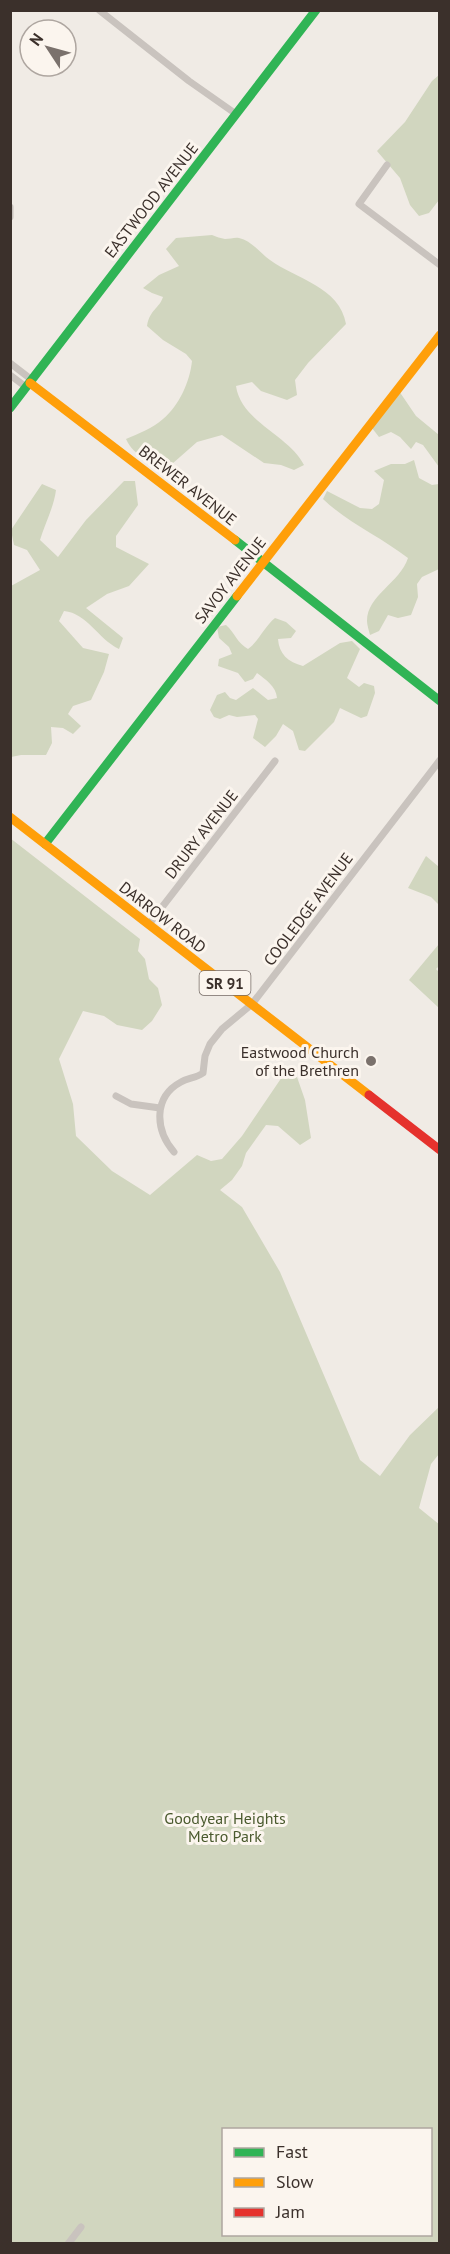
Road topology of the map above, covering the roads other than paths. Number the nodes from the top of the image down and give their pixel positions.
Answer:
1 (99, 10) edge
2 (316, 10) edge
3 (236, 114) junction
4 (387, 165) dead end
5 (10, 207) edge
6 (10, 217) edge
7 (440, 266) edge
8 (440, 335) edge
9 (10, 363) edge
10 (10, 375) edge
11 (29, 383) junction
12 (10, 408) edge
13 (262, 562) junction
14 (440, 701) edge
15 (440, 760) edge
16 (275, 761) dead end
17 (10, 817) edge
18 (45, 844) junction
19 (149, 924) junction
20 (252, 1004) junction
21 (116, 1096) dead end
22 (160, 1108) junction
23 (440, 1150) edge
24 (174, 1152) dead end
25 (81, 2227) dead end
26 (68, 2244) edge

1 - 3 street
2 - 3 street, EASTWOOD AVENUE
3 - 11 street, EASTWOOD AVENUE
4 - 7 street
5 - 6 street
8 - 13 street, SAVOY AVENUE
9 - 11 street
10 - 11 street
11 - 12 street, EASTWOOD AVENUE
11 - 13 street, BREWER AVENUE
13 - 14 street, BREWER AVENUE
13 - 18 street, SAVOY AVENUE
15 - 20 street, COOLEDGE AVENUE
16 - 19 street, DRURY AVENUE
17 - 18 street, DARROW ROAD / SR 91
18 - 19 street, DARROW ROAD / SR 91
19 - 20 street, DARROW ROAD / SR 91
20 - 22 street, COOLEDGE AVENUE
20 - 23 street, DARROW ROAD / SR 91
21 - 22 street
22 - 24 street
25 - 26 street

